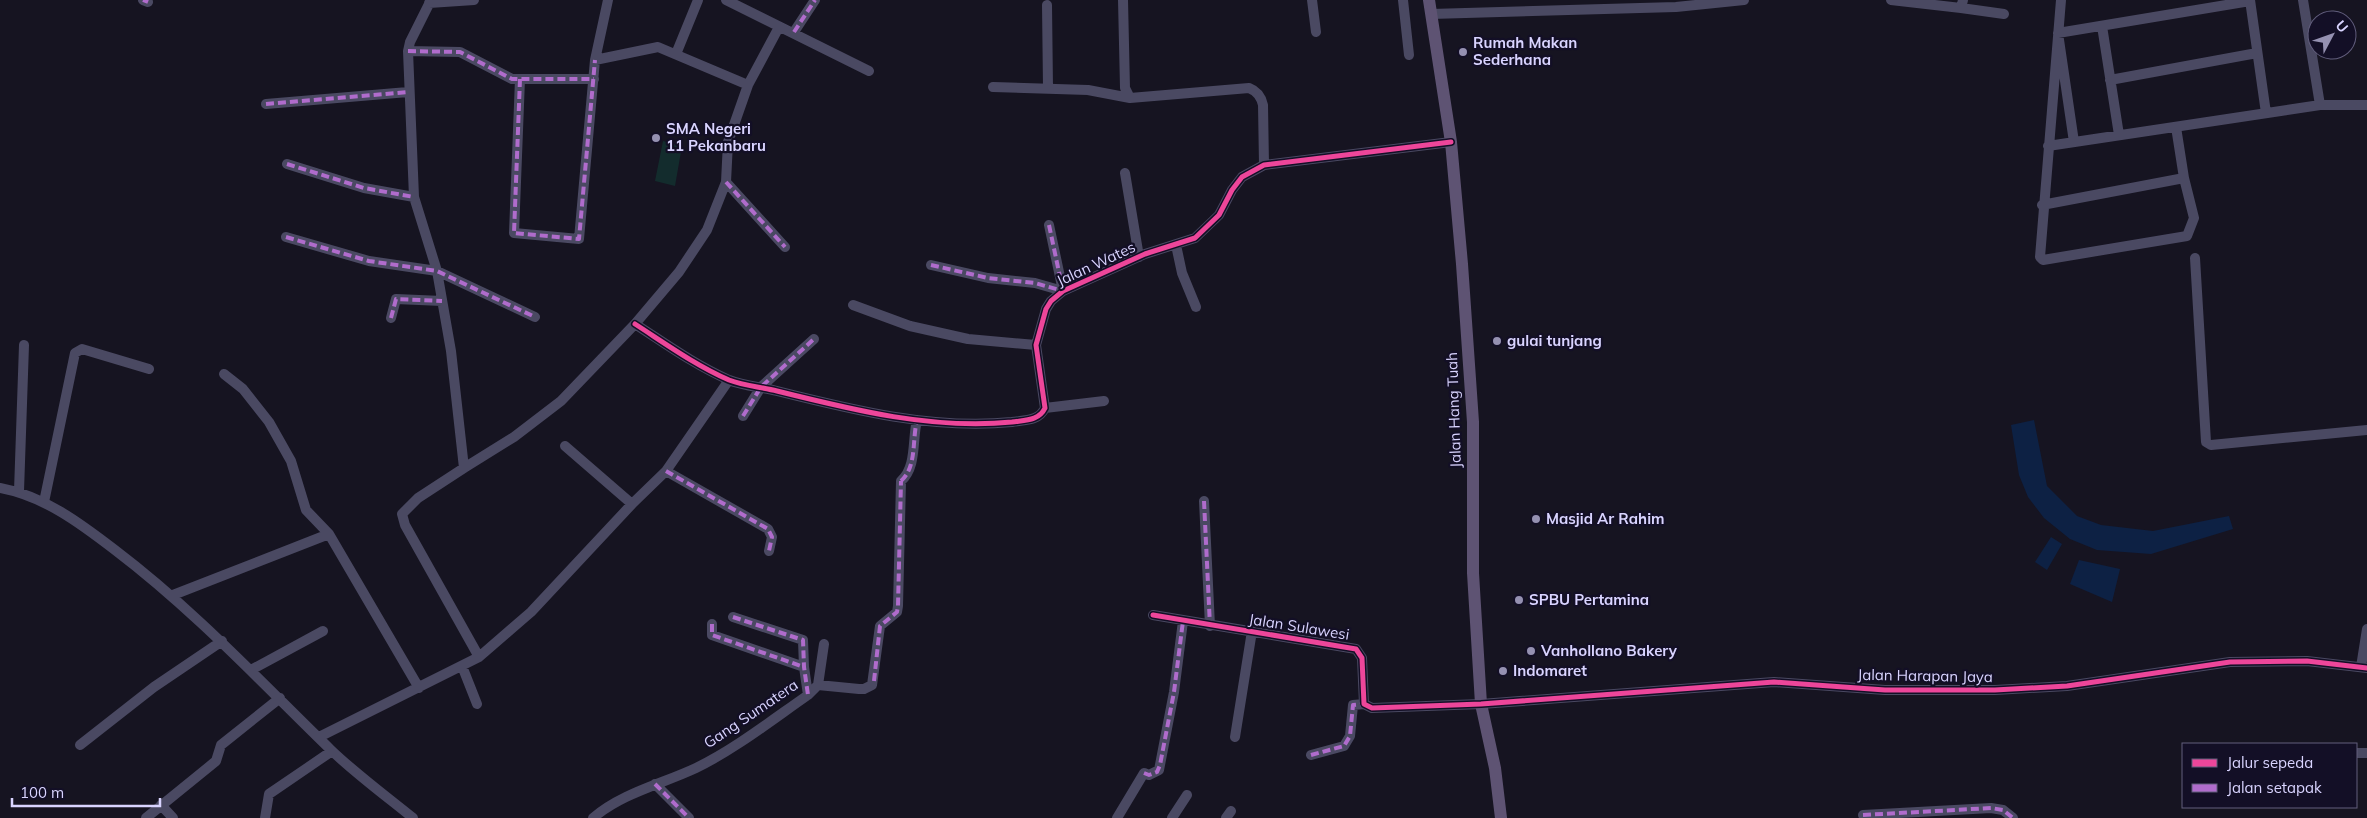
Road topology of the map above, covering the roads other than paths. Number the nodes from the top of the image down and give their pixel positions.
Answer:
1 (474, 0) edge
2 (608, 0) edge
3 (698, 0) edge
4 (726, 0) edge
5 (815, 0) edge
6 (1123, 0) edge
7 (1312, 0) edge
8 (1403, 0) edge
9 (1430, 0) edge
10 (1744, 0) edge
11 (1891, 0) edge
12 (2061, 0) edge
13 (2303, 0) edge
14 (2250, 1) edge
15 (430, 2) edge
16 (1586, 4) edge
17 (1962, 4) edge
18 (1047, 6) dead end
19 (1431, 14) junction
20 (2004, 14) dead end
21 (2102, 26) junction
22 (779, 27) junction
23 (794, 32) junction
24 (1316, 32) dead end
25 (2058, 33) junction
26 (408, 52) junction
27 (2257, 53) junction
28 (676, 54) junction
29 (1410, 55) dead end
30 (595, 60) junction
31 (869, 71) dead end
32 (520, 79) junction
33 (594, 79) junction
34 (2110, 80) junction
35 (748, 85) junction
36 (993, 87) dead end
37 (1048, 88) junction
38 (408, 92) junction
39 (1130, 98) junction
40 (266, 104) dead end
41 (2320, 104) junction
42 (2367, 105) edge
43 (2266, 113) junction
44 (2176, 127) junction
45 (2119, 135) junction
46 (1451, 142) junction
47 (2074, 142) junction
48 (2048, 146) junction
49 (287, 164) dead end
50 (1264, 165) junction
51 (1126, 173) dead end
52 (2184, 178) junction
53 (726, 182) junction
54 (414, 196) junction
55 (2042, 205) junction
56 (1049, 225) dead end
57 (286, 237) dead end
58 (1176, 244) junction
59 (785, 247) dead end
60 (1139, 257) junction
61 (2196, 258) dead end
62 (931, 265) dead end
63 (437, 271) junction
64 (1062, 291) junction
65 (442, 301) junction
66 (853, 305) dead end
67 (1196, 307) dead end
68 (535, 317) dead end
69 (391, 318) dead end
70 (636, 324) junction
71 (814, 339) dead end
72 (24, 345) dead end
73 (1036, 345) junction
74 (149, 369) dead end
75 (224, 374) dead end
76 (729, 380) junction
77 (761, 387) junction
78 (1104, 401) dead end
79 (1045, 408) junction
80 (743, 416) dead end
81 (917, 420) junction
82 (2367, 430) edge
83 (565, 446) dead end
84 (464, 468) junction
85 (666, 471) junction
86 (0, 488) edge
87 (19, 491) junction
88 (1204, 501) dead end
89 (44, 502) junction
90 (632, 504) junction
91 (330, 534) junction
92 (769, 551) dead end
93 (173, 595) junction
94 (1153, 615) dead end
95 (733, 617) dead end
96 (1183, 622) junction
97 (712, 624) dead end
98 (1210, 626) junction
99 (2367, 629) edge
100 (323, 631) dead end
101 (1252, 631) junction
102 (222, 641) junction
103 (824, 644) dead end
104 (480, 657) junction
105 (462, 666) junction
106 (804, 667) junction
107 (2364, 668) edge
108 (251, 670) junction
109 (818, 685) junction
110 (420, 688) junction
111 (808, 695) junction
112 (280, 698) junction
113 (477, 704) dead end
114 (1364, 704) junction
115 (1481, 704) junction
116 (318, 737) junction
117 (1235, 737) dead end
118 (80, 745) dead end
119 (332, 751) junction
120 (1311, 755) dead end
121 (655, 784) junction
122 (1187, 795) dead end
123 (161, 805) junction
124 (1863, 815) dead end
125 (146, 818) edge
126 (173, 818) edge
127 (265, 818) edge
128 (413, 818) edge
129 (594, 818) edge
130 (689, 818) edge
131 (1117, 818) edge
132 (1172, 818) edge
133 (1502, 818) edge
134 (2013, 818) edge

1 - 15 street
2 - 30 street
3 - 28 street
4 - 22 street
5 - 23 street
6 - 39 street
7 - 24 street
8 - 29 street
9 - 19 main road, Jalan Hang Tuah
10 - 16 street
11 - 17 street
12 - 25 street
13 - 41 street
14 - 21 street
14 - 27 street
15 - 26 street
16 - 19 street
17 - 20 street
18 - 37 street
19 - 46 main road, Jalan Hang Tuah
21 - 25 street
21 - 34 street
22 - 23 street
22 - 35 street
23 - 31 street
25 - 47 street
25 - 48 street
26 - 32 street
26 - 38 street
27 - 34 street
27 - 43 street
28 - 30 street
28 - 35 street
30 - 33 street
32 - 33 street
32 - 33 street
34 - 45 street
35 - 53 street
36 - 37 street
37 - 39 street
38 - 40 street
38 - 54 street
39 - 50 street
41 - 42 street
41 - 43 street
43 - 44 street
44 - 45 street
44 - 52 street
45 - 47 street
46 - 50 street, Jalan Wates
46 - 115 main road, Jalan Hang Tuah
47 - 48 street
48 - 55 street
49 - 54 street
50 - 58 street, Jalan Wates
51 - 60 street
52 - 55 street
52 - 55 street
53 - 59 street
53 - 70 street
54 - 63 street
56 - 64 street
57 - 63 street
58 - 60 street, Jalan Wates
58 - 67 street
60 - 64 street, Jalan Wates
61 - 82 street
62 - 64 street
63 - 65 street
63 - 68 street
64 - 73 street, Jalan Wates
65 - 69 street
65 - 84 street
66 - 73 street
70 - 76 street
70 - 84 street
71 - 77 street
72 - 87 street
73 - 79 street, Jalan Wates
74 - 89 street
75 - 91 street
76 - 77 street
76 - 85 street
77 - 80 street
77 - 81 street
78 - 79 street
79 - 81 street
81 - 109 street, Gang Sumatera
83 - 90 street
84 - 104 street
85 - 90 street
85 - 92 street
86 - 87 street
87 - 89 street
88 - 98 street
89 - 93 street
90 - 104 street
91 - 93 street
91 - 110 street
93 - 102 street
94 - 96 street, Jalan Sulawesi
95 - 106 street
96 - 98 street, Jalan Sulawesi
96 - 131 street
97 - 106 street
98 - 101 street, Jalan Sulawesi
99 - 107 street
100 - 108 street
101 - 114 street, Jalan Sulawesi
101 - 117 street
102 - 108 street
102 - 118 street
103 - 109 street
104 - 105 street
105 - 110 street
105 - 113 street
106 - 111 street
107 - 115 street, Jalan Harapan Jaya
108 - 112 street
109 - 111 street, Gang Sumatera
110 - 116 street
111 - 121 street, Gang Sumatera
112 - 116 street
112 - 123 street
114 - 115 street
114 - 120 street
115 - 133 main road, Jalan Hang Tuah
116 - 119 street
119 - 127 street
119 - 128 street
121 - 129 street, Gang Sumatera
121 - 130 street
122 - 132 street
123 - 125 street
123 - 126 street
124 - 134 street

